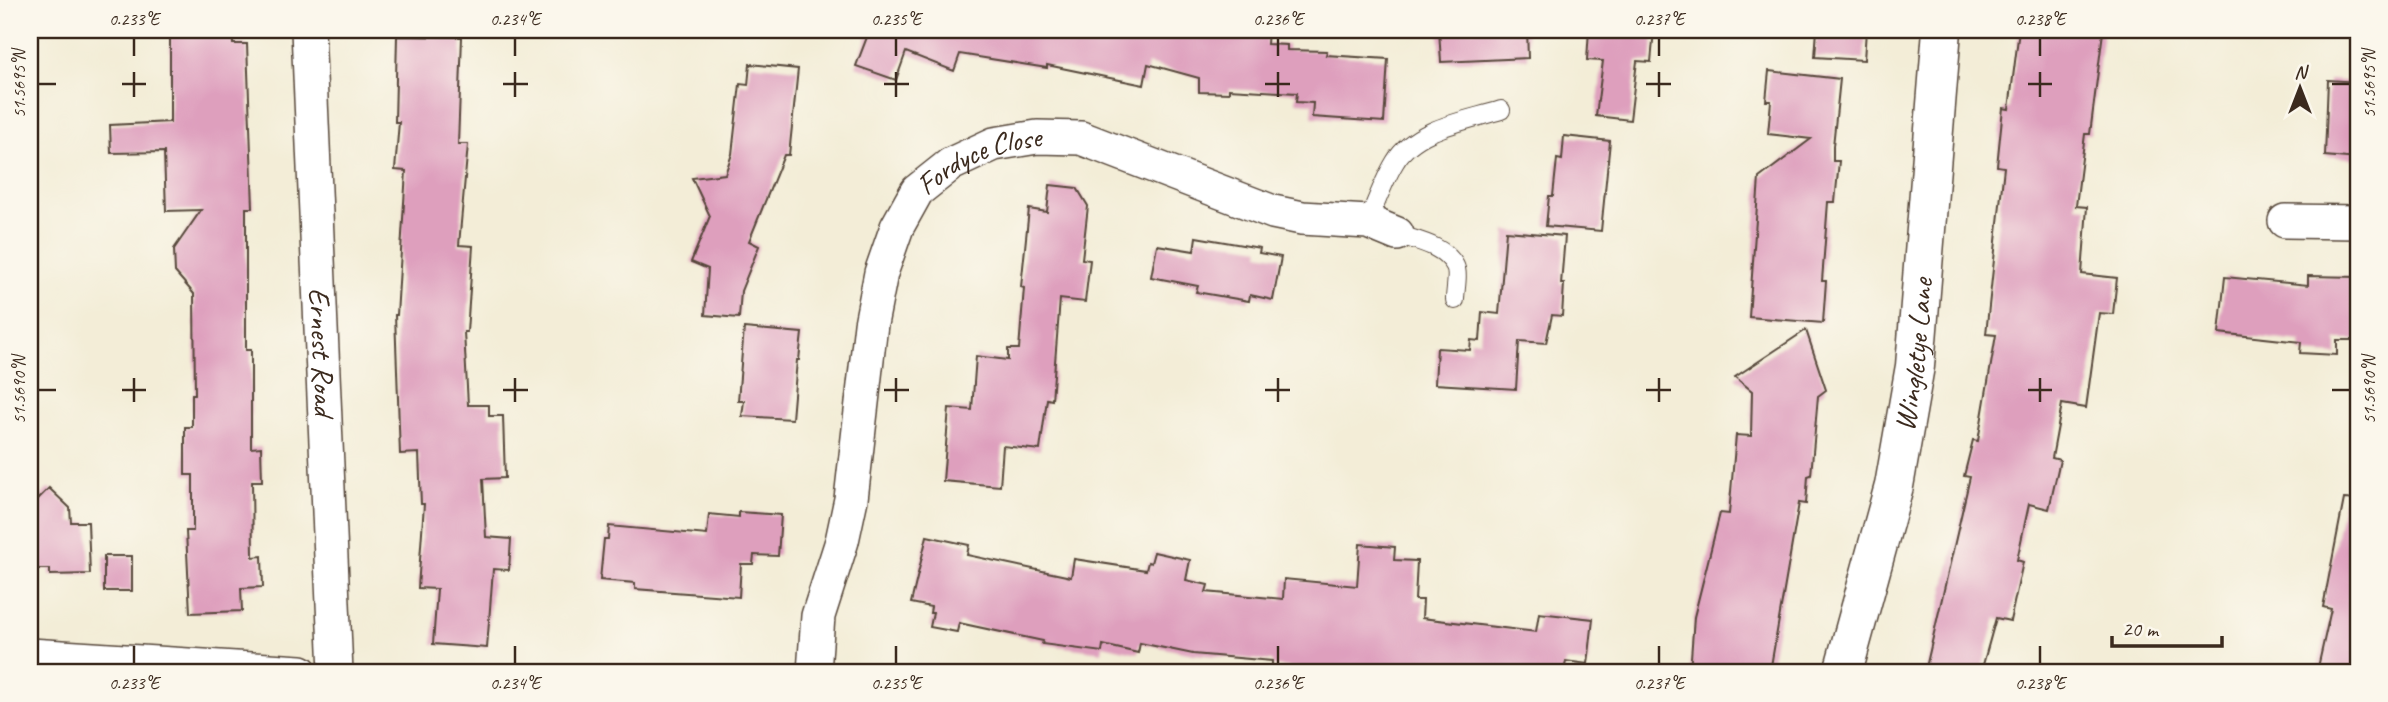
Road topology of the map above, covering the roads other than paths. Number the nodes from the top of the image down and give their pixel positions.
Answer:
1 (307, 30) edge
2 (1942, 30) edge
3 (1501, 110) dead end
4 (2285, 221) dead end
5 (2358, 222) edge
6 (1382, 228) junction
7 (1455, 300) dead end
8 (30, 655) edge
9 (301, 672) edge
10 (337, 672) edge
11 (814, 672) edge
12 (1843, 672) edge

1 - 10 street, Ernest Road
2 - 12 street, Wingletye Lane
3 - 6 lane
4 - 5 street
6 - 7 lane
6 - 11 street, Fordyce Close
8 - 9 street

